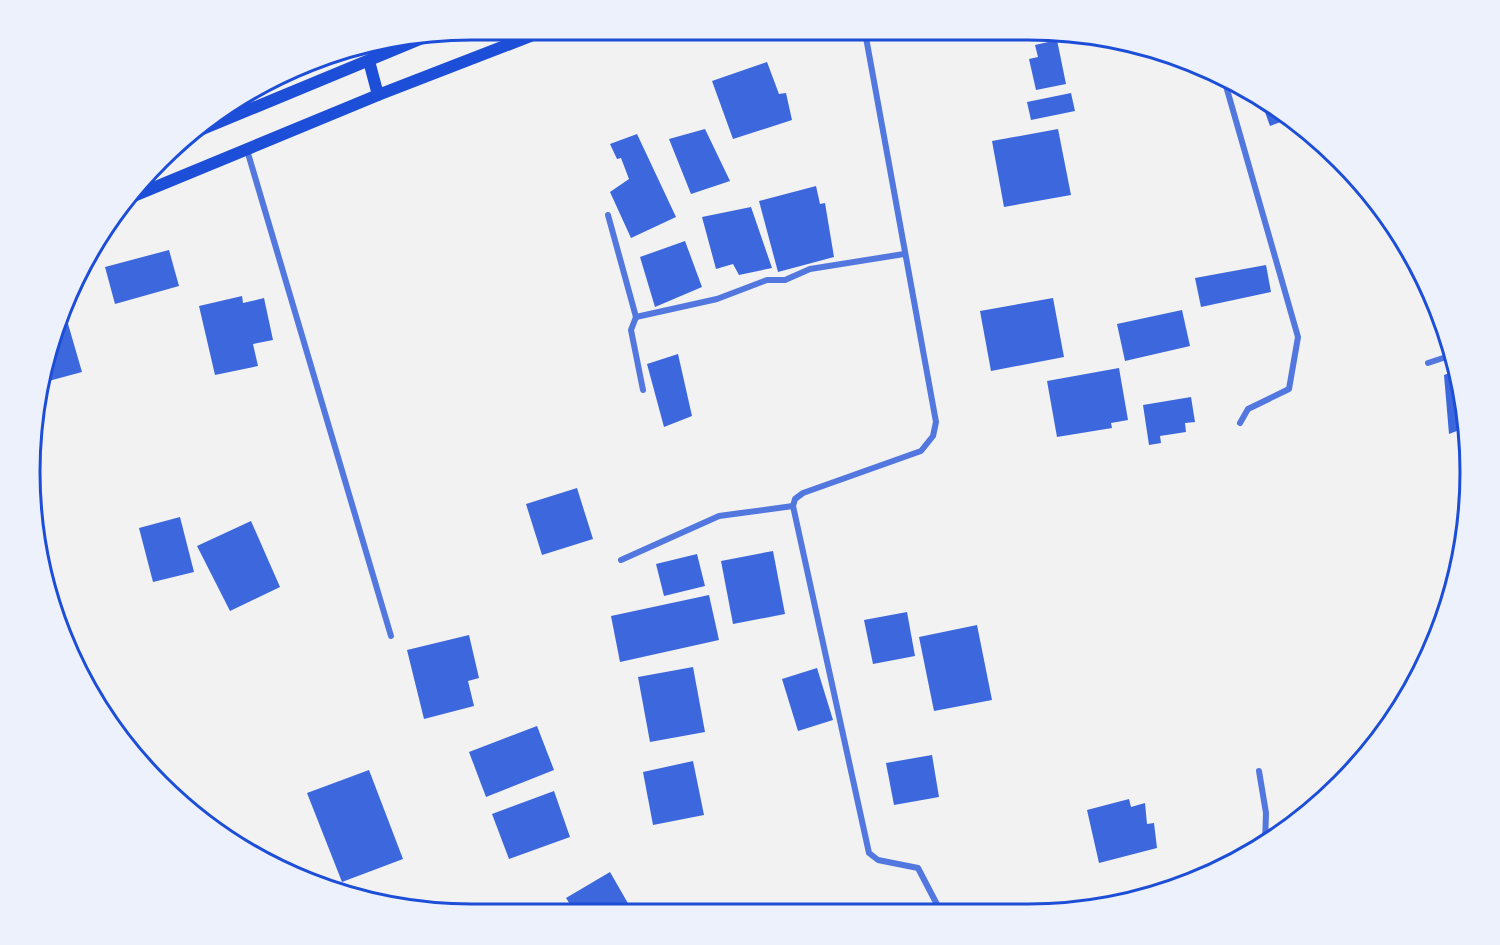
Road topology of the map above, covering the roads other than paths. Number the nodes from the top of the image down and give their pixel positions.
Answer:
1 (520, 40) edge
2 (866, 40) edge
3 (403, 46) edge
4 (369, 61) junction
5 (1227, 89) edge
6 (378, 95) junction
7 (221, 121) edge
8 (247, 150) junction
9 (145, 191) edge
10 (608, 215) dead end
11 (904, 254) junction
12 (636, 317) junction
13 (1444, 358) edge
14 (1428, 363) dead end
15 (643, 390) dead end
16 (1240, 423) dead end
17 (794, 506) junction
18 (621, 560) dead end
19 (391, 636) dead end
20 (1259, 771) dead end
21 (1265, 834) edge
22 (937, 904) edge

1 - 6 main road
2 - 11 street
3 - 4 main road
4 - 6 main road
4 - 7 main road
5 - 16 street
6 - 8 main road
8 - 9 main road
8 - 19 street
10 - 12 street
11 - 12 street
11 - 17 street
12 - 15 street
13 - 14 street
17 - 18 street
17 - 22 street
20 - 21 street

